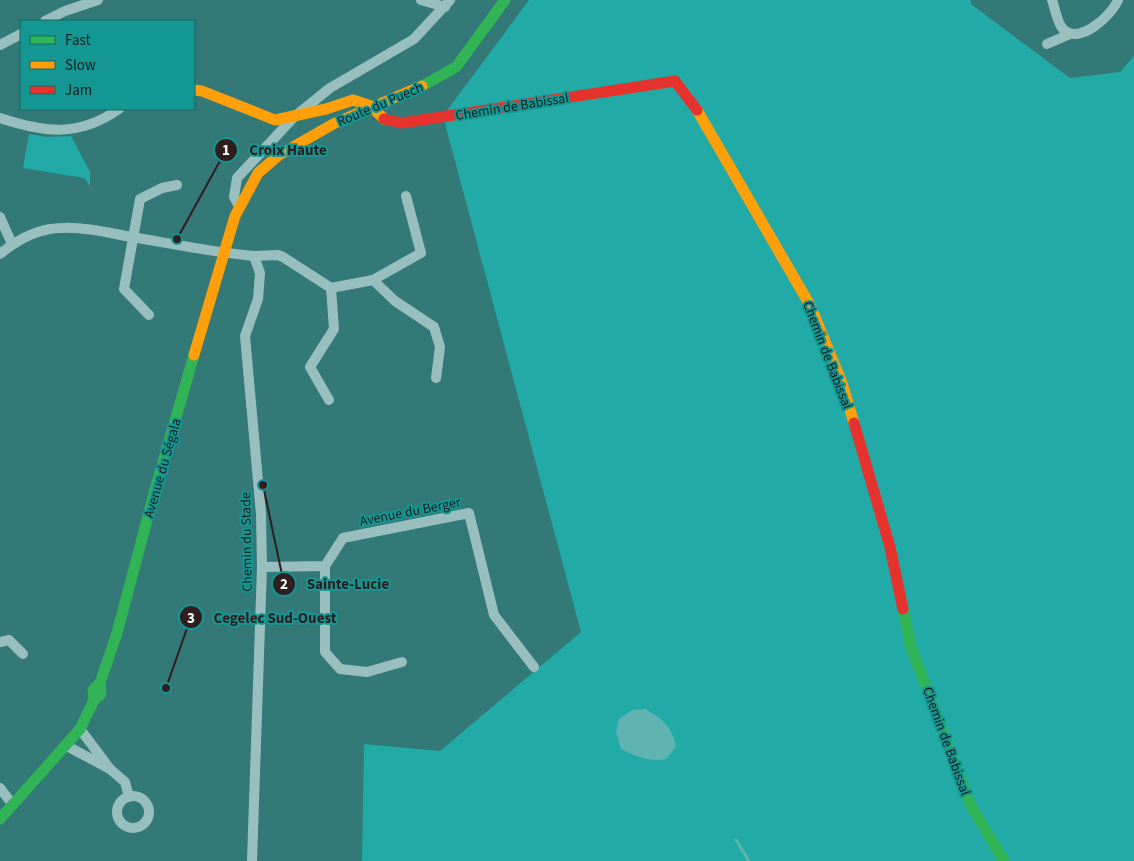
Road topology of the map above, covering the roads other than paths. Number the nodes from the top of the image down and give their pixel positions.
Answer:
1 (98, 0) edge
2 (421, 0) edge
3 (506, 0) edge
4 (1052, 0) edge
5 (1118, 0) edge
6 (447, 4) edge
7 (47, 20) edge
8 (1066, 31) junction
9 (20, 35) edge
10 (1047, 44) dead end
11 (0, 45) edge
12 (195, 90) edge
13 (371, 106) junction
14 (118, 110) edge
15 (294, 117) junction
16 (0, 118) edge
17 (177, 185) dead end
18 (406, 196) dead end
19 (239, 206) junction
20 (0, 217) edge
21 (133, 237) junction
22 (12, 244) junction
23 (225, 253) junction
24 (0, 254) edge
25 (254, 256) junction
26 (373, 280) junction
27 (331, 288) junction
28 (149, 315) dead end
29 (436, 378) dead end
30 (328, 400) dead end
31 (325, 566) junction
32 (262, 567) junction
33 (0, 642) edge
34 (23, 654) dead end
35 (402, 662) dead end
36 (534, 667) dead end
37 (80, 729) junction
38 (65, 745) junction
39 (110, 768) junction
40 (0, 788) edge
41 (129, 797) dead end
42 (13, 805) junction
43 (0, 818) edge
44 (252, 861) edge
45 (1004, 861) edge

1 - 7 street
2 - 6 street
3 - 13 street, Route du Puech
4 - 8 street
5 - 8 street
6 - 15 street
8 - 10 street
9 - 11 street
12 - 15 street
13 - 15 street
13 - 19 street, Route du Puech
13 - 45 street, Chemin de Babissal
14 - 16 street
15 - 19 street
17 - 21 street
18 - 26 street
19 - 23 street, Route du Puech
20 - 22 street
21 - 22 street
21 - 23 street
21 - 28 street
22 - 24 street
23 - 25 street
23 - 37 street, Avenue du Ségala
25 - 27 street
25 - 32 street, Chemin du Stade
26 - 27 street
26 - 29 street
27 - 30 street
31 - 32 street
31 - 35 street
31 - 36 street, Avenue du Berger
32 - 44 street, Chemin du Stade
33 - 34 street
37 - 38 street, Avenue du Ségala
37 - 39 street
38 - 39 street
38 - 42 street, Avenue du Ségala
39 - 41 street
40 - 42 street
42 - 43 street, Avenue du Ségala

